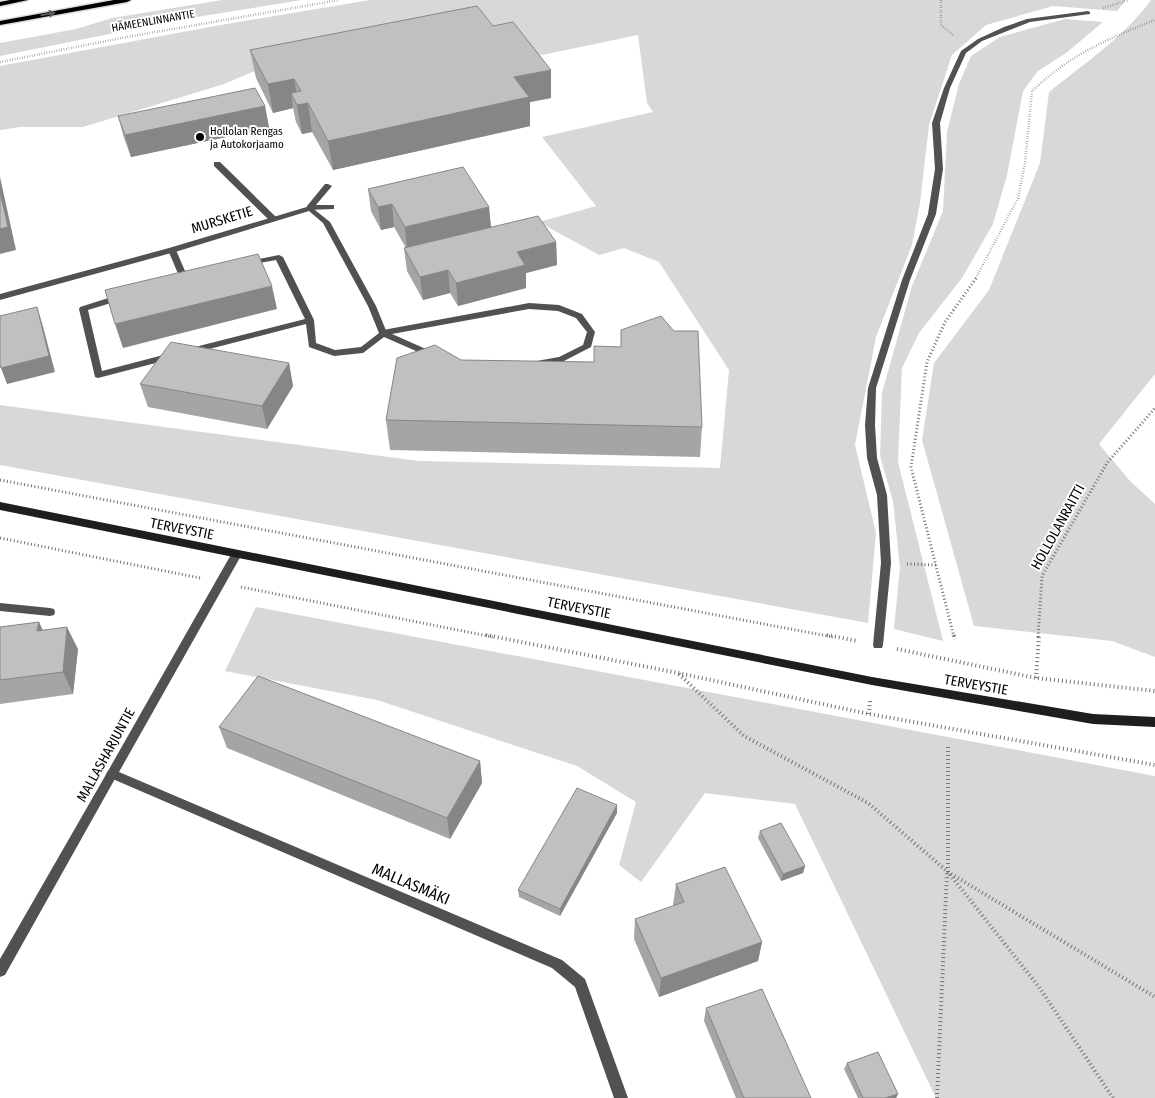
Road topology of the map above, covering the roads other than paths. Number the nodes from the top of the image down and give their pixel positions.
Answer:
1 (24, 0) edge
2 (127, 0) edge
3 (0, 4) edge
4 (1088, 13) road end
5 (0, 23) edge
6 (218, 164) dead end
7 (328, 186) dead end
8 (331, 207) dead end
9 (310, 208) junction
10 (273, 219) junction
11 (172, 250) junction
12 (241, 265) edge
13 (193, 276) edge
14 (184, 278) junction
15 (165, 284) edge
16 (129, 295) edge
17 (0, 297) edge
18 (310, 320) junction
19 (383, 333) junction
20 (442, 359) edge
21 (527, 365) edge
22 (0, 506) edge
23 (237, 554) junction
24 (0, 607) edge
25 (50, 612) dead end
26 (878, 645) road end
27 (1155, 722) edge
28 (112, 774) junction
29 (0, 971) edge
30 (621, 1098) edge

1 - 3 main road
5 -> 2 main road, HÄMEENLINNANTIE
4 - 26 street
6 - 10 street
7 - 9 street
8 - 9 street, MURSKETIE
9 - 10 street, MURSKETIE
9 - 19 street
10 - 11 street, MURSKETIE
11 - 14 street
11 - 17 street, MURSKETIE
12 - 18 street
13 - 14 street
14 - 15 street
16 - 18 street
18 - 19 street
19 - 20 street
19 - 21 street
22 - 23 main road, TERVEYSTIE
23 - 27 main road, TERVEYSTIE
23 - 28 street, MALLASHARJUNTIE
24 - 25 street
28 - 29 street, MALLASHARJUNTIE
28 - 30 street, MALLASMÄKI

